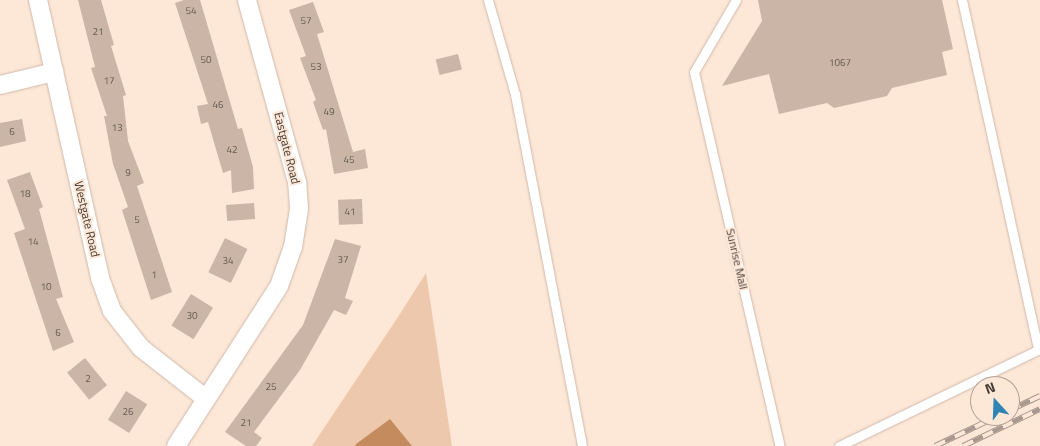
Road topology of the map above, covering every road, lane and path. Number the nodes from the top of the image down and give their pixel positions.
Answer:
1 (38, 0) edge
2 (247, 0) edge
3 (488, 0) edge
4 (736, 0) edge
5 (962, 0) edge
6 (54, 72) junction
7 (0, 85) edge
8 (1039, 350) edge
9 (205, 398) junction
10 (176, 446) edge
11 (582, 446) edge
12 (780, 446) edge
13 (839, 446) edge

1 - 6 street, Westgate Road
2 - 9 street, Eastgate Road
3 - 11 lane
4 - 12 lane, Sunrise Mall
5 - 8 lane
6 - 7 street
6 - 9 street, Westgate Road
8 - 13 lane
9 - 10 street, Eastgate Road

